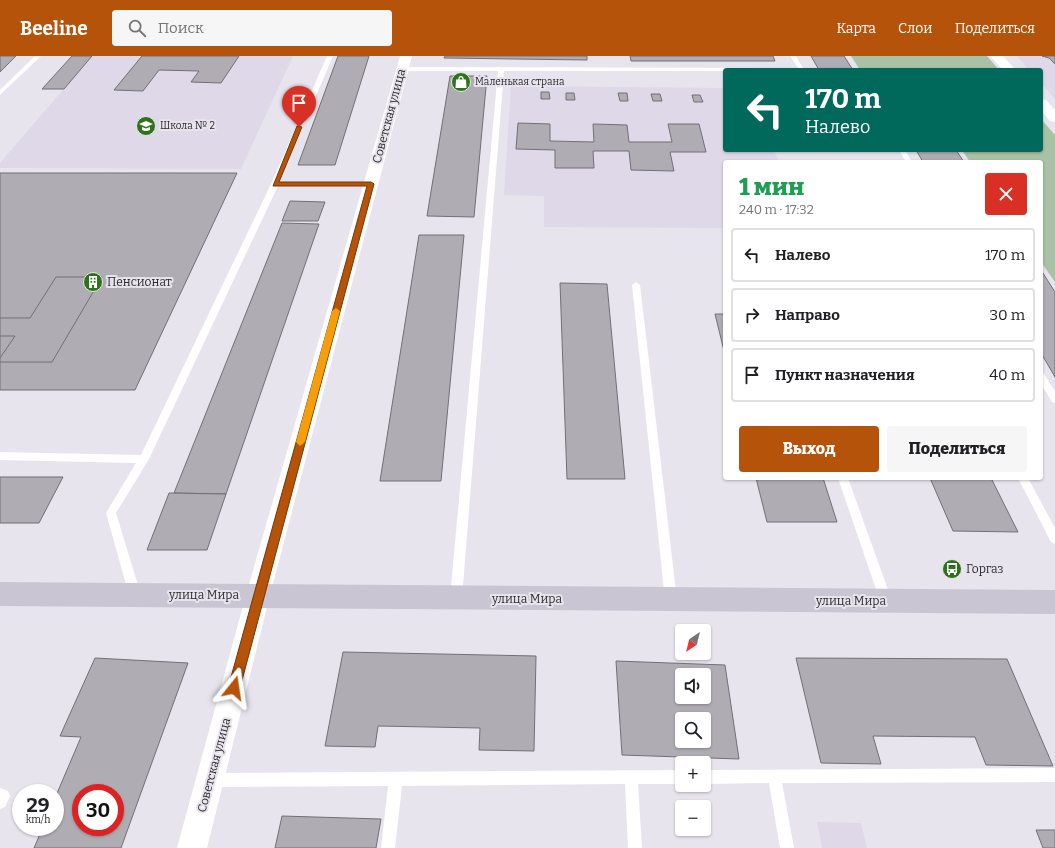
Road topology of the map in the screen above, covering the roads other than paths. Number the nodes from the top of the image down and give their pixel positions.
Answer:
1 (38, 56) edge
2 (330, 56) edge
3 (793, 56) edge
4 (996, 56) edge
5 (404, 63) edge
6 (800, 68) edge
7 (1008, 68) edge
8 (501, 69) junction
9 (723, 69) edge
10 (0, 93) edge
11 (1043, 105) edge
12 (1054, 116) edge
13 (275, 184) junction
14 (371, 184) junction
15 (636, 285) dead end
16 (1043, 379) edge
17 (1055, 399) edge
18 (0, 456) edge
19 (144, 459) junction
20 (844, 480) edge
21 (1024, 480) edge
22 (1055, 539) edge
23 (0, 594) edge
24 (136, 596) junction
25 (258, 596) junction
26 (456, 598) junction
27 (671, 600) junction
28 (886, 601) junction
29 (1055, 602) edge
30 (1055, 775) edge
31 (774, 776) junction
32 (631, 777) junction
33 (675, 777) edge
34 (711, 777) edge
35 (396, 779) junction
36 (210, 780) junction
37 (0, 795) edge
38 (0, 802) edge
39 (192, 848) edge
40 (388, 848) edge
41 (635, 848) edge
42 (788, 848) edge

1 - 10 lane
2 - 13 lane
3 - 6 lane
4 - 7 street
5 - 8 lane
5 - 14 street, Советская улица
8 - 9 lane
8 - 26 lane
11 - 12 street
13 - 14 lane
13 - 19 lane
14 - 25 street, Советская улица
15 - 27 lane
16 - 17 lane
18 - 19 lane
19 - 24 lane
20 - 28 lane
21 - 22 lane
23 - 24 street, улица Мира
24 - 25 street, улица Мира
25 - 26 street, улица Мира
25 - 36 street, Советская улица
26 - 27 street, улица Мира
27 - 28 street, улица Мира
28 - 29 street, улица Мира
30 - 31 lane
31 - 34 lane
31 - 42 lane
32 - 33 lane
32 - 35 lane
32 - 41 lane
35 - 36 lane
35 - 40 lane
36 - 39 street, Советская улица
37 - 38 lane

